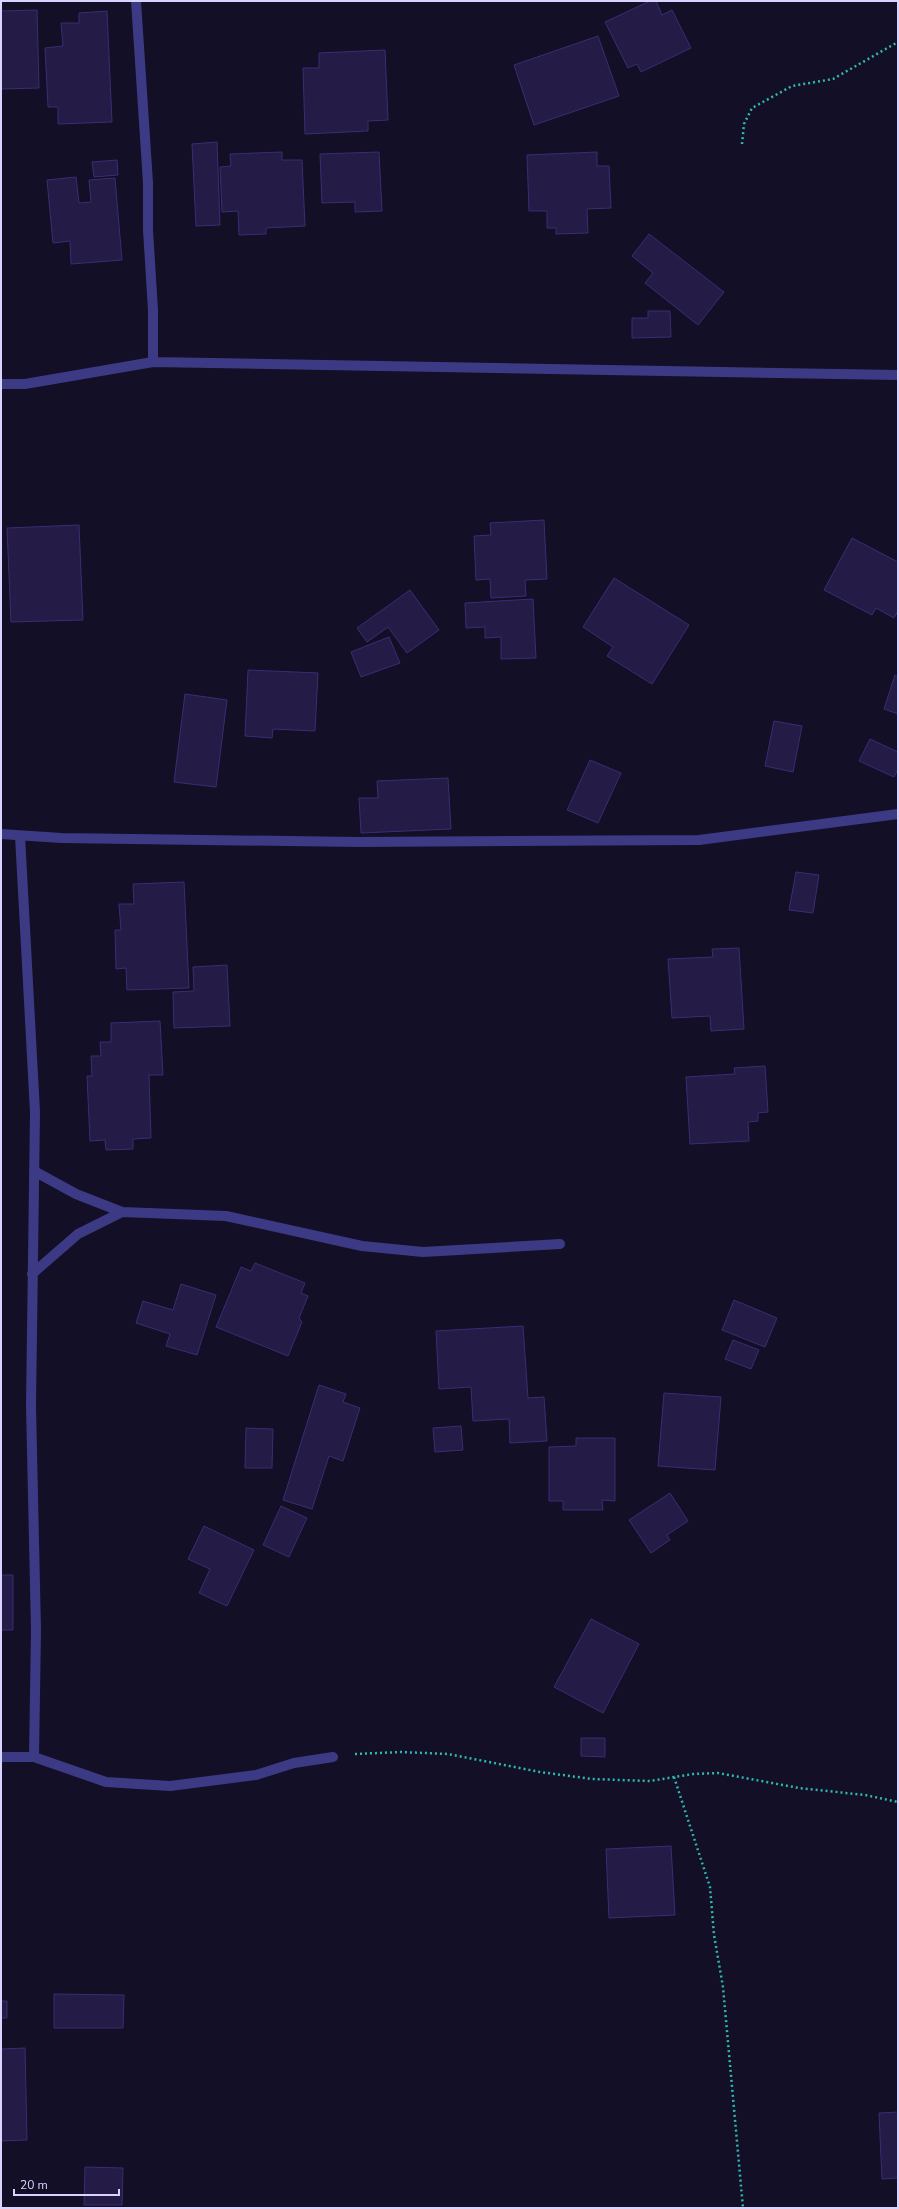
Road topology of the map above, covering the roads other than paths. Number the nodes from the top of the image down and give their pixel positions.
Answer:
1 (136, 1) edge
2 (153, 362) junction
3 (898, 375) edge
4 (1, 384) edge
5 (898, 814) edge
6 (1, 834) edge
7 (20, 836) junction
8 (34, 1171) junction
9 (122, 1212) junction
10 (560, 1244) dead end
11 (32, 1274) junction
12 (1, 1757) edge
13 (34, 1757) junction
14 (333, 1757) road end

1 - 2 street
2 - 3 street
2 - 4 street
5 - 7 street
6 - 7 street
7 - 8 street
8 - 9 street
8 - 11 street
9 - 10 street
9 - 11 street
11 - 13 street
12 - 13 street
13 - 14 street

